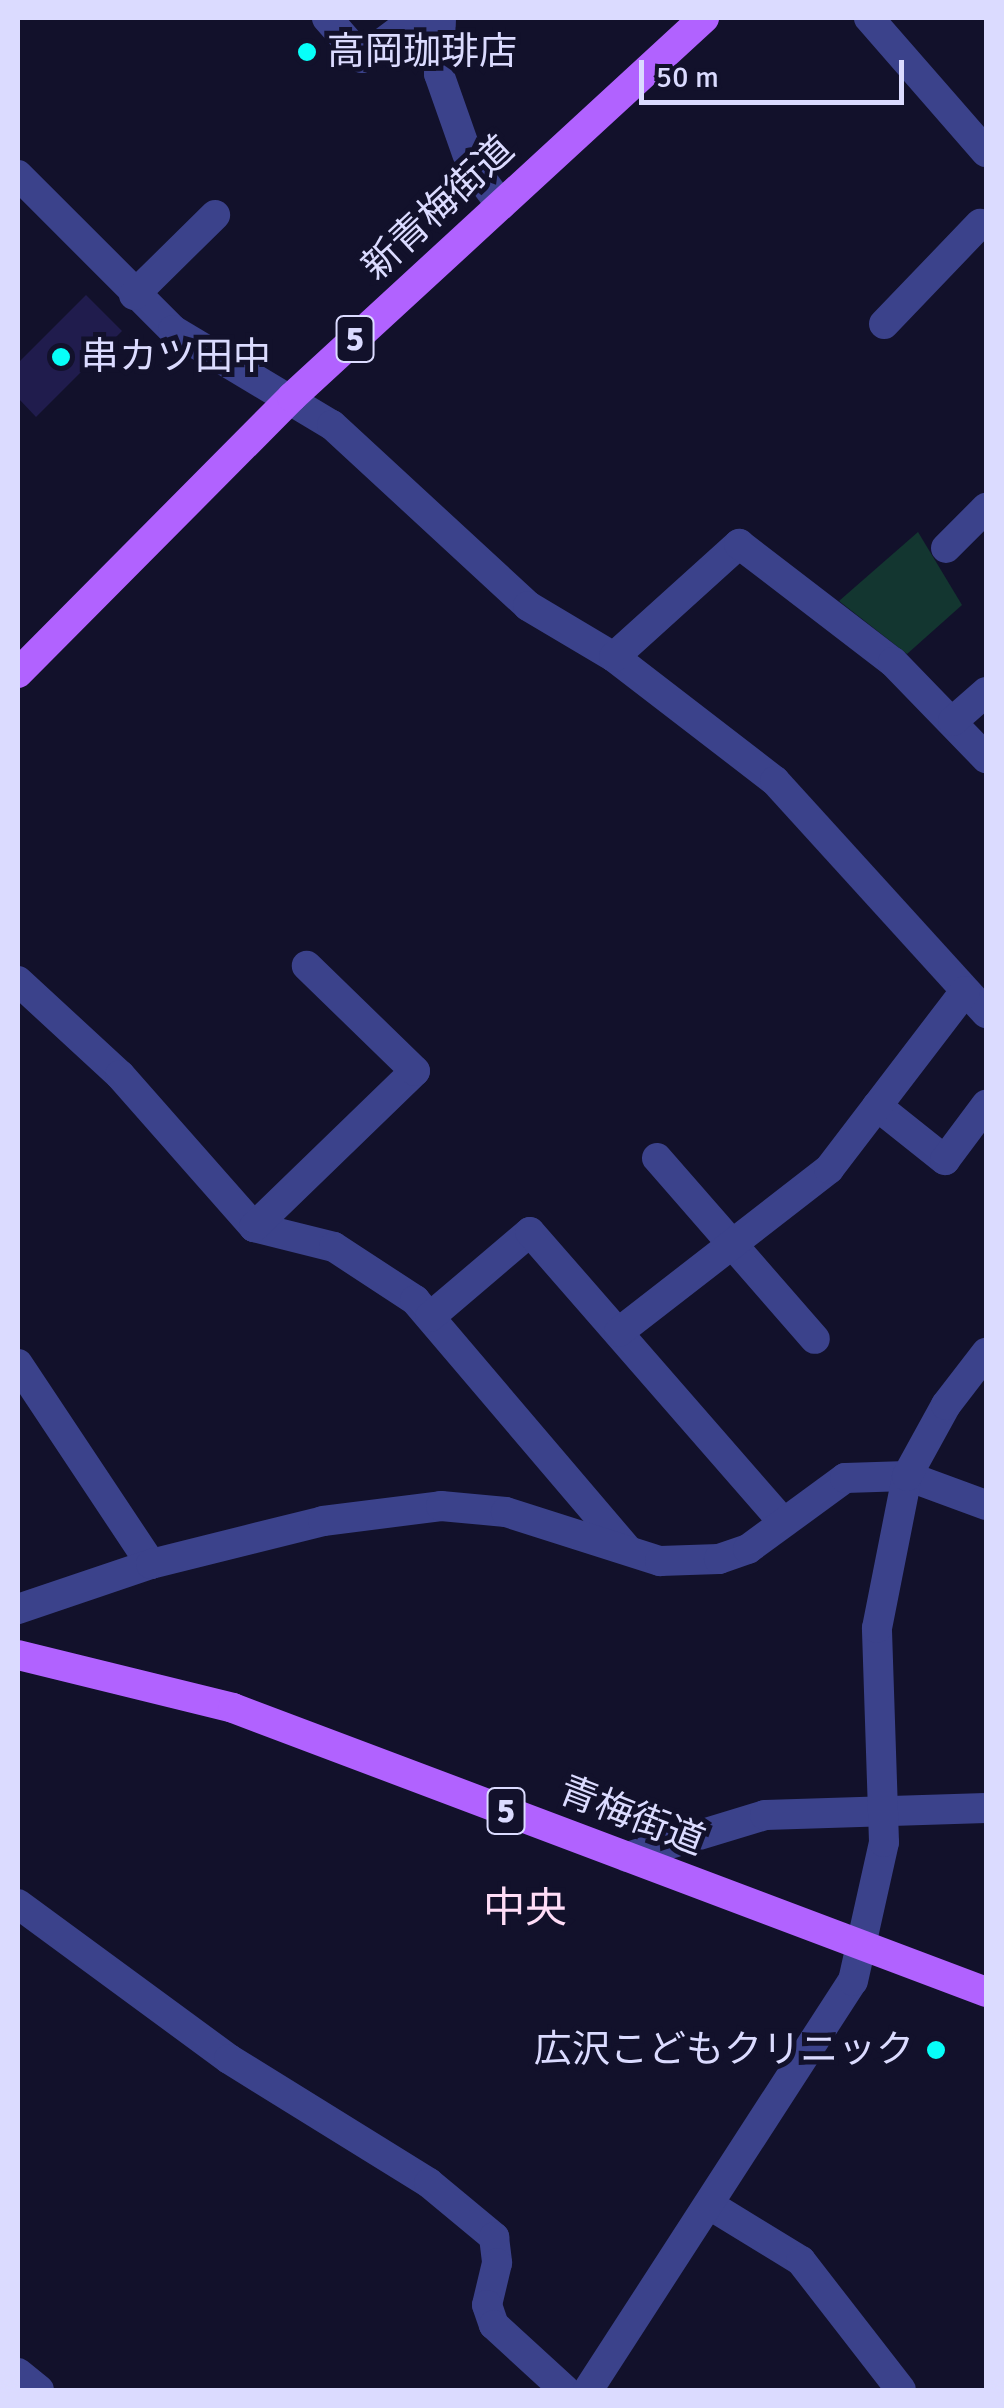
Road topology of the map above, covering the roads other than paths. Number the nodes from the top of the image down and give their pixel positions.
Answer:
1 (327, 18) edge
2 (416, 18) edge
3 (441, 18) edge
4 (704, 18) edge
5 (869, 18) edge
6 (986, 152) edge
7 (18, 175) edge
8 (500, 205) junction
9 (215, 215) dead end
10 (984, 224) edge
11 (134, 295) junction
12 (884, 324) dead end
13 (292, 397) junction
14 (986, 508) edge
15 (946, 548) dead end
16 (614, 657) junction
17 (18, 673) edge
18 (986, 692) edge
19 (953, 722) junction
20 (986, 758) edge
21 (307, 966) dead end
22 (18, 981) edge
23 (965, 990) junction
24 (986, 1013) edge
25 (986, 1105) edge
26 (876, 1106) junction
27 (657, 1158) dead end
28 (254, 1227) junction
29 (732, 1244) junction
30 (430, 1317) junction
31 (619, 1332) junction
32 (815, 1339) dead end
33 (986, 1353) edge
34 (18, 1364) edge
35 (907, 1476) junction
36 (986, 1504) edge
37 (781, 1520) junction
38 (630, 1552) junction
39 (150, 1564) junction
40 (18, 1609) edge
41 (18, 1654) edge
42 (885, 1807) junction
43 (986, 1808) edge
44 (627, 1857) junction
45 (18, 1904) edge
46 (865, 1946) junction
47 (986, 1992) edge
48 (712, 2206) junction
49 (18, 2373) edge
50 (39, 2390) edge
51 (565, 2390) edge
52 (588, 2390) edge
53 (901, 2390) edge

1 - 2 street
3 - 8 street
4 - 8 main road, 新青梅街道 / 5
5 - 6 street
7 - 11 street
8 - 13 main road, 新青梅街道 / 5
9 - 11 street
10 - 12 street
11 - 13 street
13 - 16 street
13 - 17 main road, 新青梅街道 / 5
14 - 15 street
16 - 19 street
16 - 23 street
18 - 19 street
19 - 20 street
21 - 28 street
22 - 28 street
23 - 24 street
23 - 26 street
25 - 26 street
26 - 29 street
27 - 29 street
28 - 30 street
29 - 31 street
29 - 32 street
30 - 31 street
30 - 38 street
31 - 37 street
33 - 35 street
34 - 39 street
35 - 36 street
35 - 37 street
35 - 42 street
37 - 38 street
38 - 39 street
39 - 40 street
41 - 44 main road, 青梅街道 / 5
42 - 43 street
42 - 44 street
42 - 46 street
44 - 46 main road, 青梅街道 / 5
45 - 51 street
46 - 47 main road, 青梅街道 / 5
46 - 48 street
48 - 52 street
48 - 53 street
49 - 50 street

